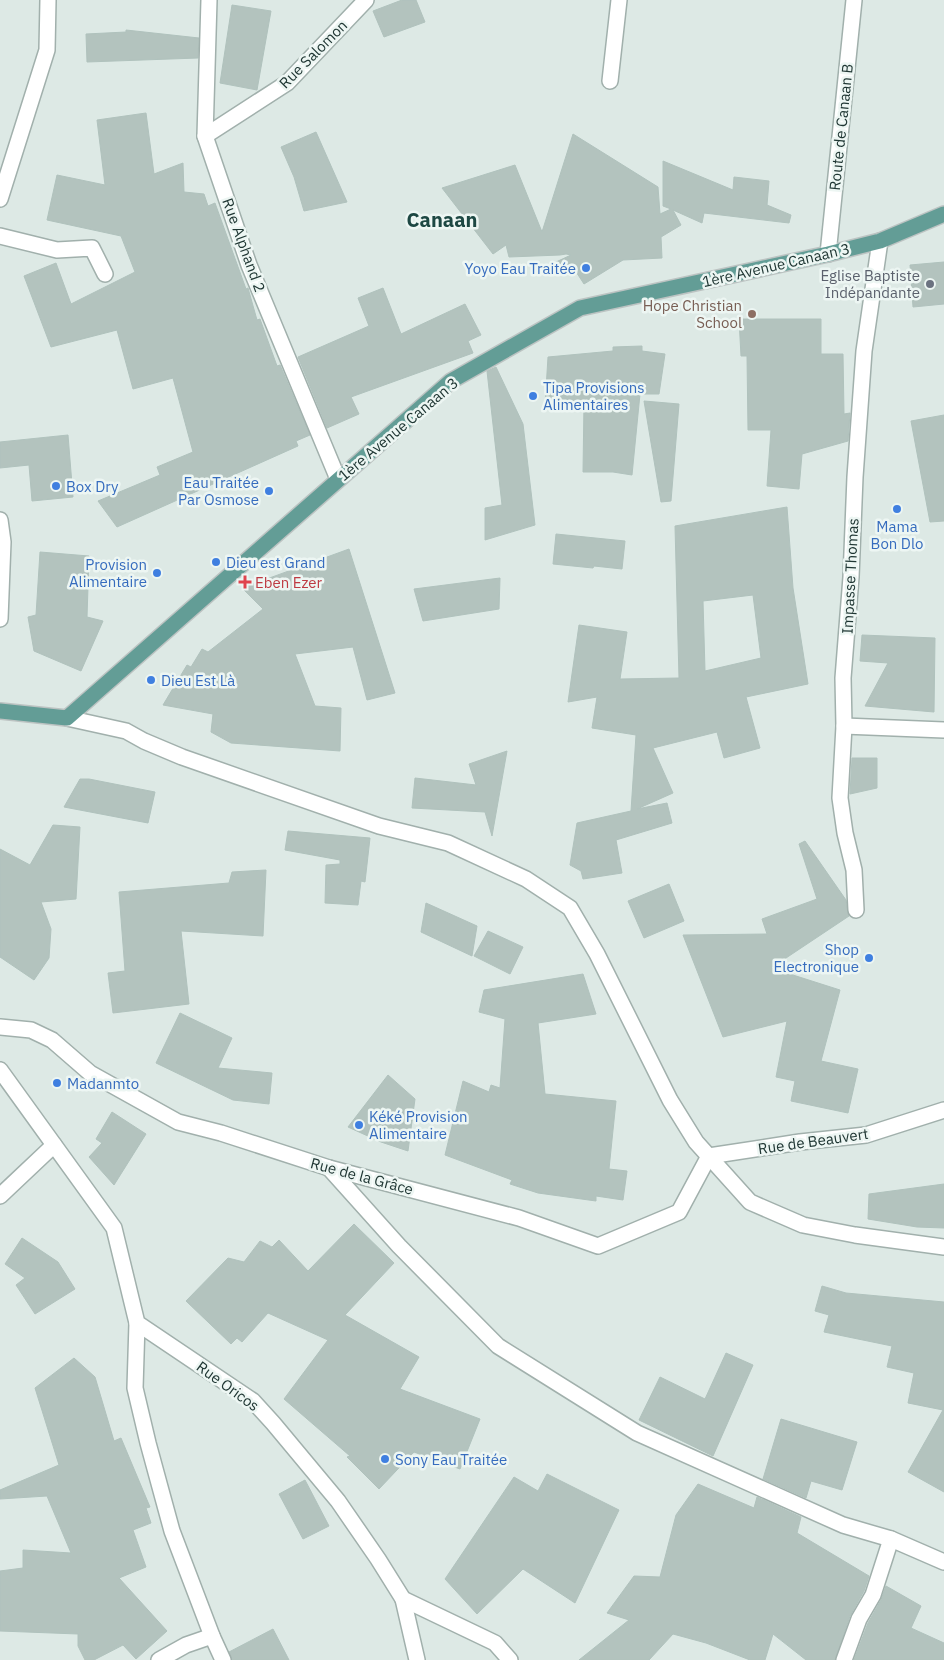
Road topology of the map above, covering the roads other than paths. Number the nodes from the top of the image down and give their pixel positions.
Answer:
1 (48, 0) edge
2 (209, 0) edge
3 (366, 0) edge
4 (619, 0) edge
5 (854, 0) edge
6 (610, 81) dead end
7 (205, 136) junction
8 (0, 199) edge
9 (944, 216) edge
10 (0, 236) edge
11 (880, 241) junction
12 (828, 254) junction
13 (105, 274) dead end
14 (338, 479) junction
15 (0, 520) edge
16 (0, 619) edge
17 (0, 712) edge
18 (67, 718) junction
19 (844, 726) junction
20 (944, 730) edge
21 (856, 910) dead end
22 (0, 1027) edge
23 (0, 1070) edge
24 (944, 1110) edge
25 (54, 1145) junction
26 (709, 1156) junction
27 (329, 1168) junction
28 (0, 1196) edge
29 (944, 1247) edge
30 (137, 1323) junction
31 (891, 1539) junction
32 (944, 1562) edge
33 (403, 1599) junction
34 (212, 1636) junction
35 (159, 1660) edge
36 (223, 1660) edge
37 (417, 1660) edge
38 (510, 1660) edge
39 (844, 1660) edge

1 - 8 street
2 - 7 street, Rue Alphand 2
3 - 7 street, Rue Salomon
4 - 6 street
5 - 12 street, Route de Canaan B
7 - 14 street, Rue Alphand 2
9 - 11 main road, 1ère Avenue Canaan 3
10 - 13 street
11 - 12 main road, 1ère Avenue Canaan 3
11 - 19 street, Impasse Thomas
12 - 14 main road, 1ère Avenue Canaan 3
14 - 18 main road, 1ère Avenue Canaan 3
15 - 16 street
17 - 18 main road
18 - 26 street
19 - 20 street
19 - 21 street, Impasse Thomas
22 - 27 street, Rue de la Grâce
23 - 25 street
24 - 26 street, Rue de Beauvert
25 - 28 street
25 - 30 street
26 - 27 street, Rue de la Grâce
26 - 29 street
27 - 31 street
30 - 33 street, Rue Oricos
30 - 34 street
31 - 32 street
31 - 39 street
33 - 37 street
33 - 38 street
34 - 35 street
34 - 36 street

